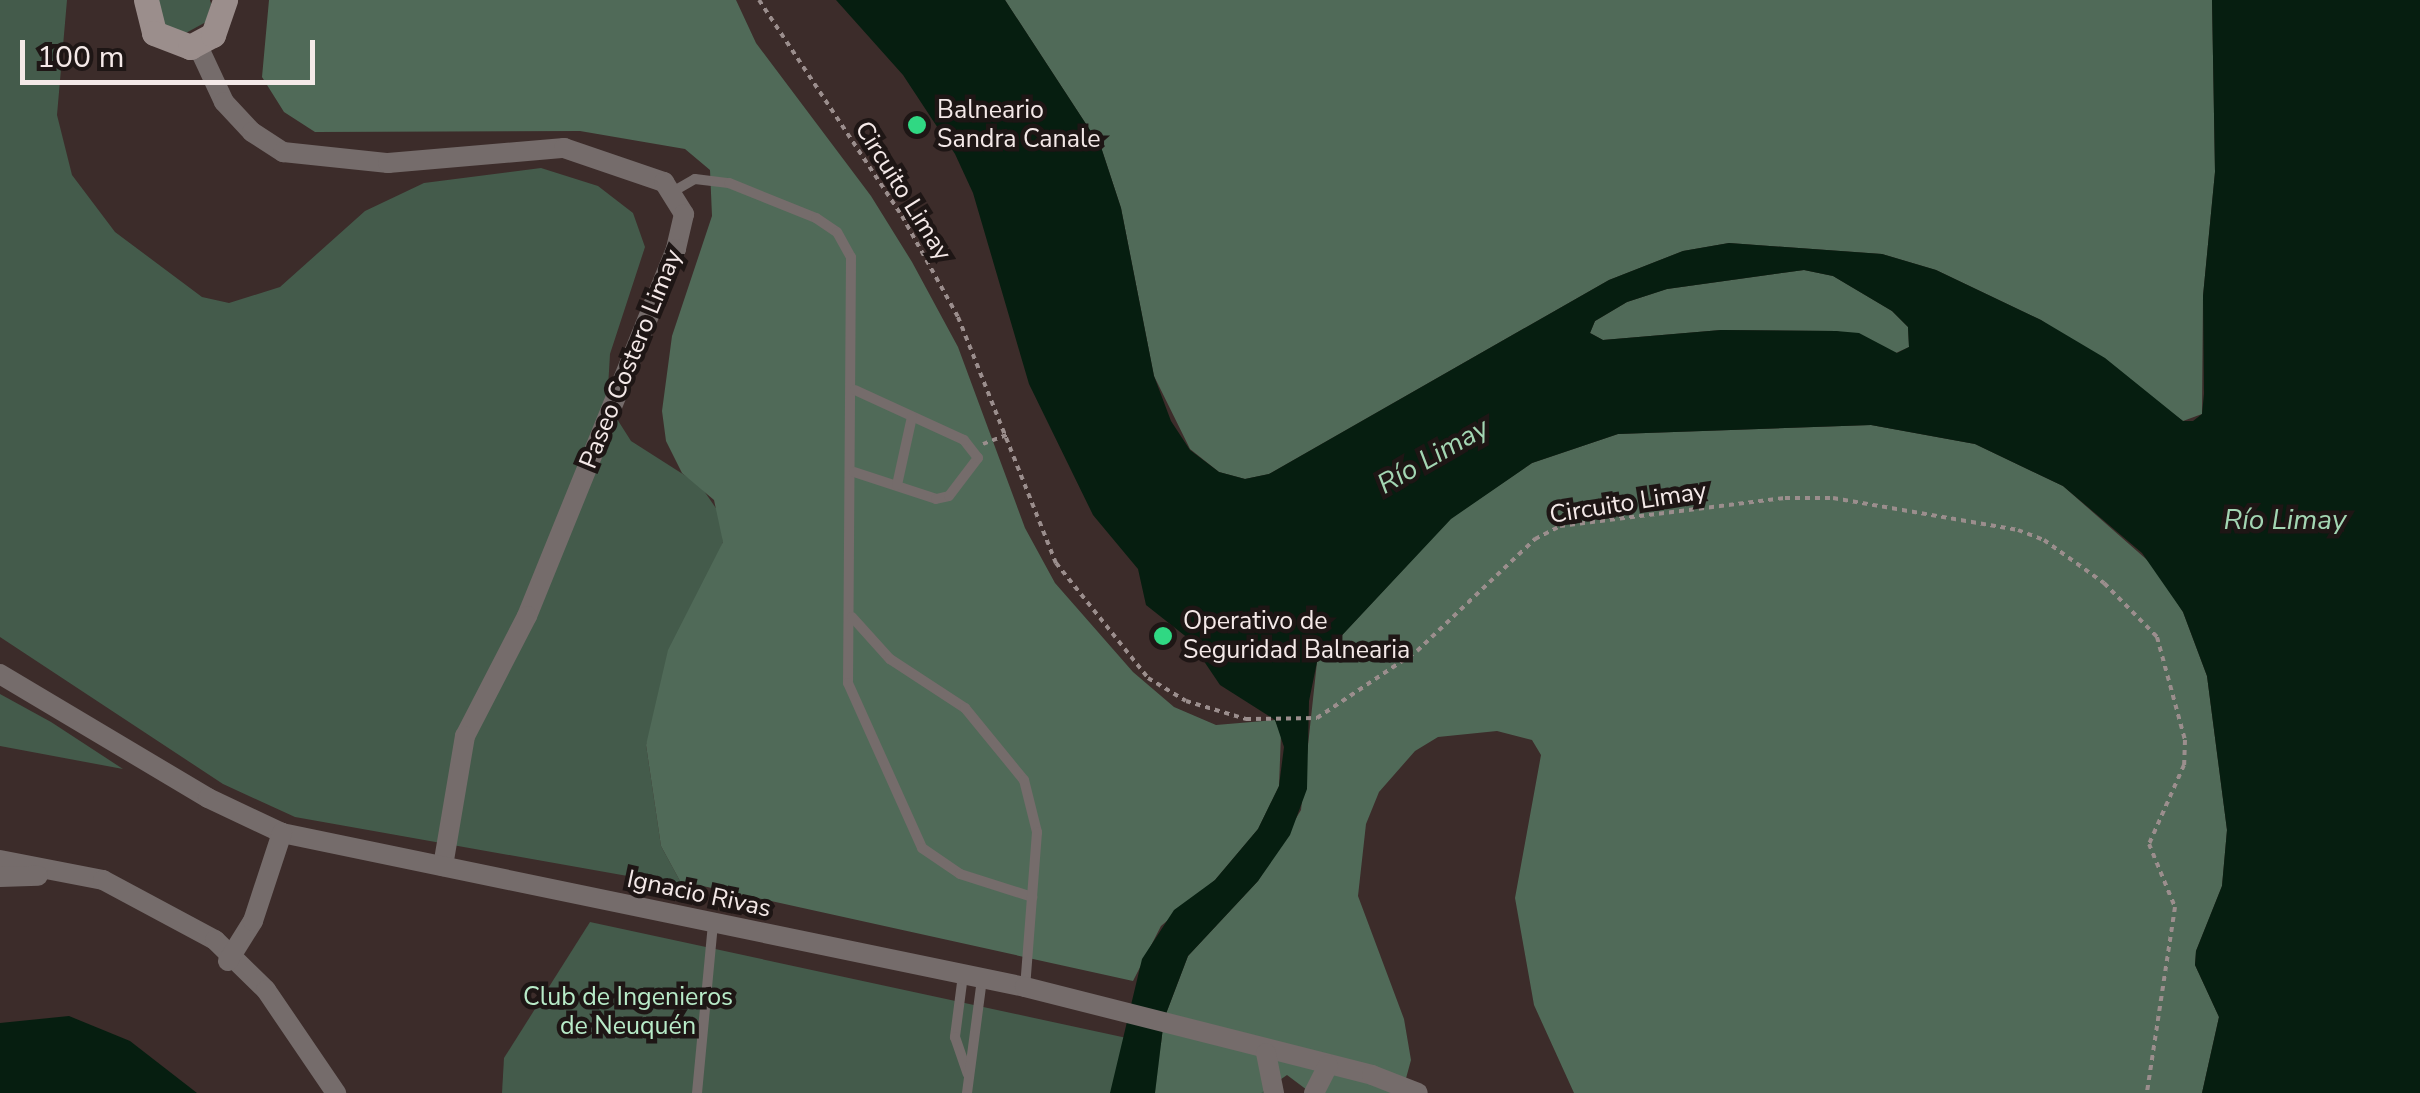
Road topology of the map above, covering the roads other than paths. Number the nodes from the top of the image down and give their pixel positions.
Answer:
1 (146, 0) edge
2 (224, 0) edge
3 (197, 44) junction
4 (674, 191) junction
5 (855, 390) junction
6 (912, 417) junction
7 (854, 472) junction
8 (896, 485) junction
9 (852, 617) junction
10 (0, 674) edge
11 (282, 833) junction
12 (0, 861) edge
13 (443, 866) junction
14 (0, 876) edge
15 (1032, 896) junction
16 (713, 923) junction
17 (230, 958) junction
18 (973, 977) junction
19 (1025, 988) junction
20 (1266, 1053) junction
21 (1328, 1065) junction
22 (968, 1075) junction
23 (323, 1093) edge
24 (336, 1093) edge
25 (697, 1093) edge
26 (968, 1093) edge
27 (1274, 1093) edge
28 (1314, 1093) edge
29 (1418, 1093) edge

1 - 3 street
2 - 3 street
3 - 4 street
4 - 5 lane
4 - 13 street, Paseo Costero Limay
5 - 6 lane
5 - 7 lane
6 - 8 lane
6 - 8 lane
7 - 8 lane
7 - 9 lane
9 - 15 lane
9 - 15 lane
10 - 11 street, Ignacio Rivas
11 - 13 street, Ignacio Rivas
11 - 17 street
12 - 14 street
12 - 17 street
13 - 16 street, Ignacio Rivas
14 - 17 street
15 - 19 lane
16 - 18 street, Ignacio Rivas
16 - 25 lane
17 - 23 street
17 - 24 street
18 - 19 street, Ignacio Rivas
18 - 22 lane
18 - 22 lane
19 - 20 street, Ignacio Rivas
20 - 21 street, Ignacio Rivas
20 - 27 street
21 - 28 street
21 - 29 street, Ignacio Rivas
22 - 26 lane

